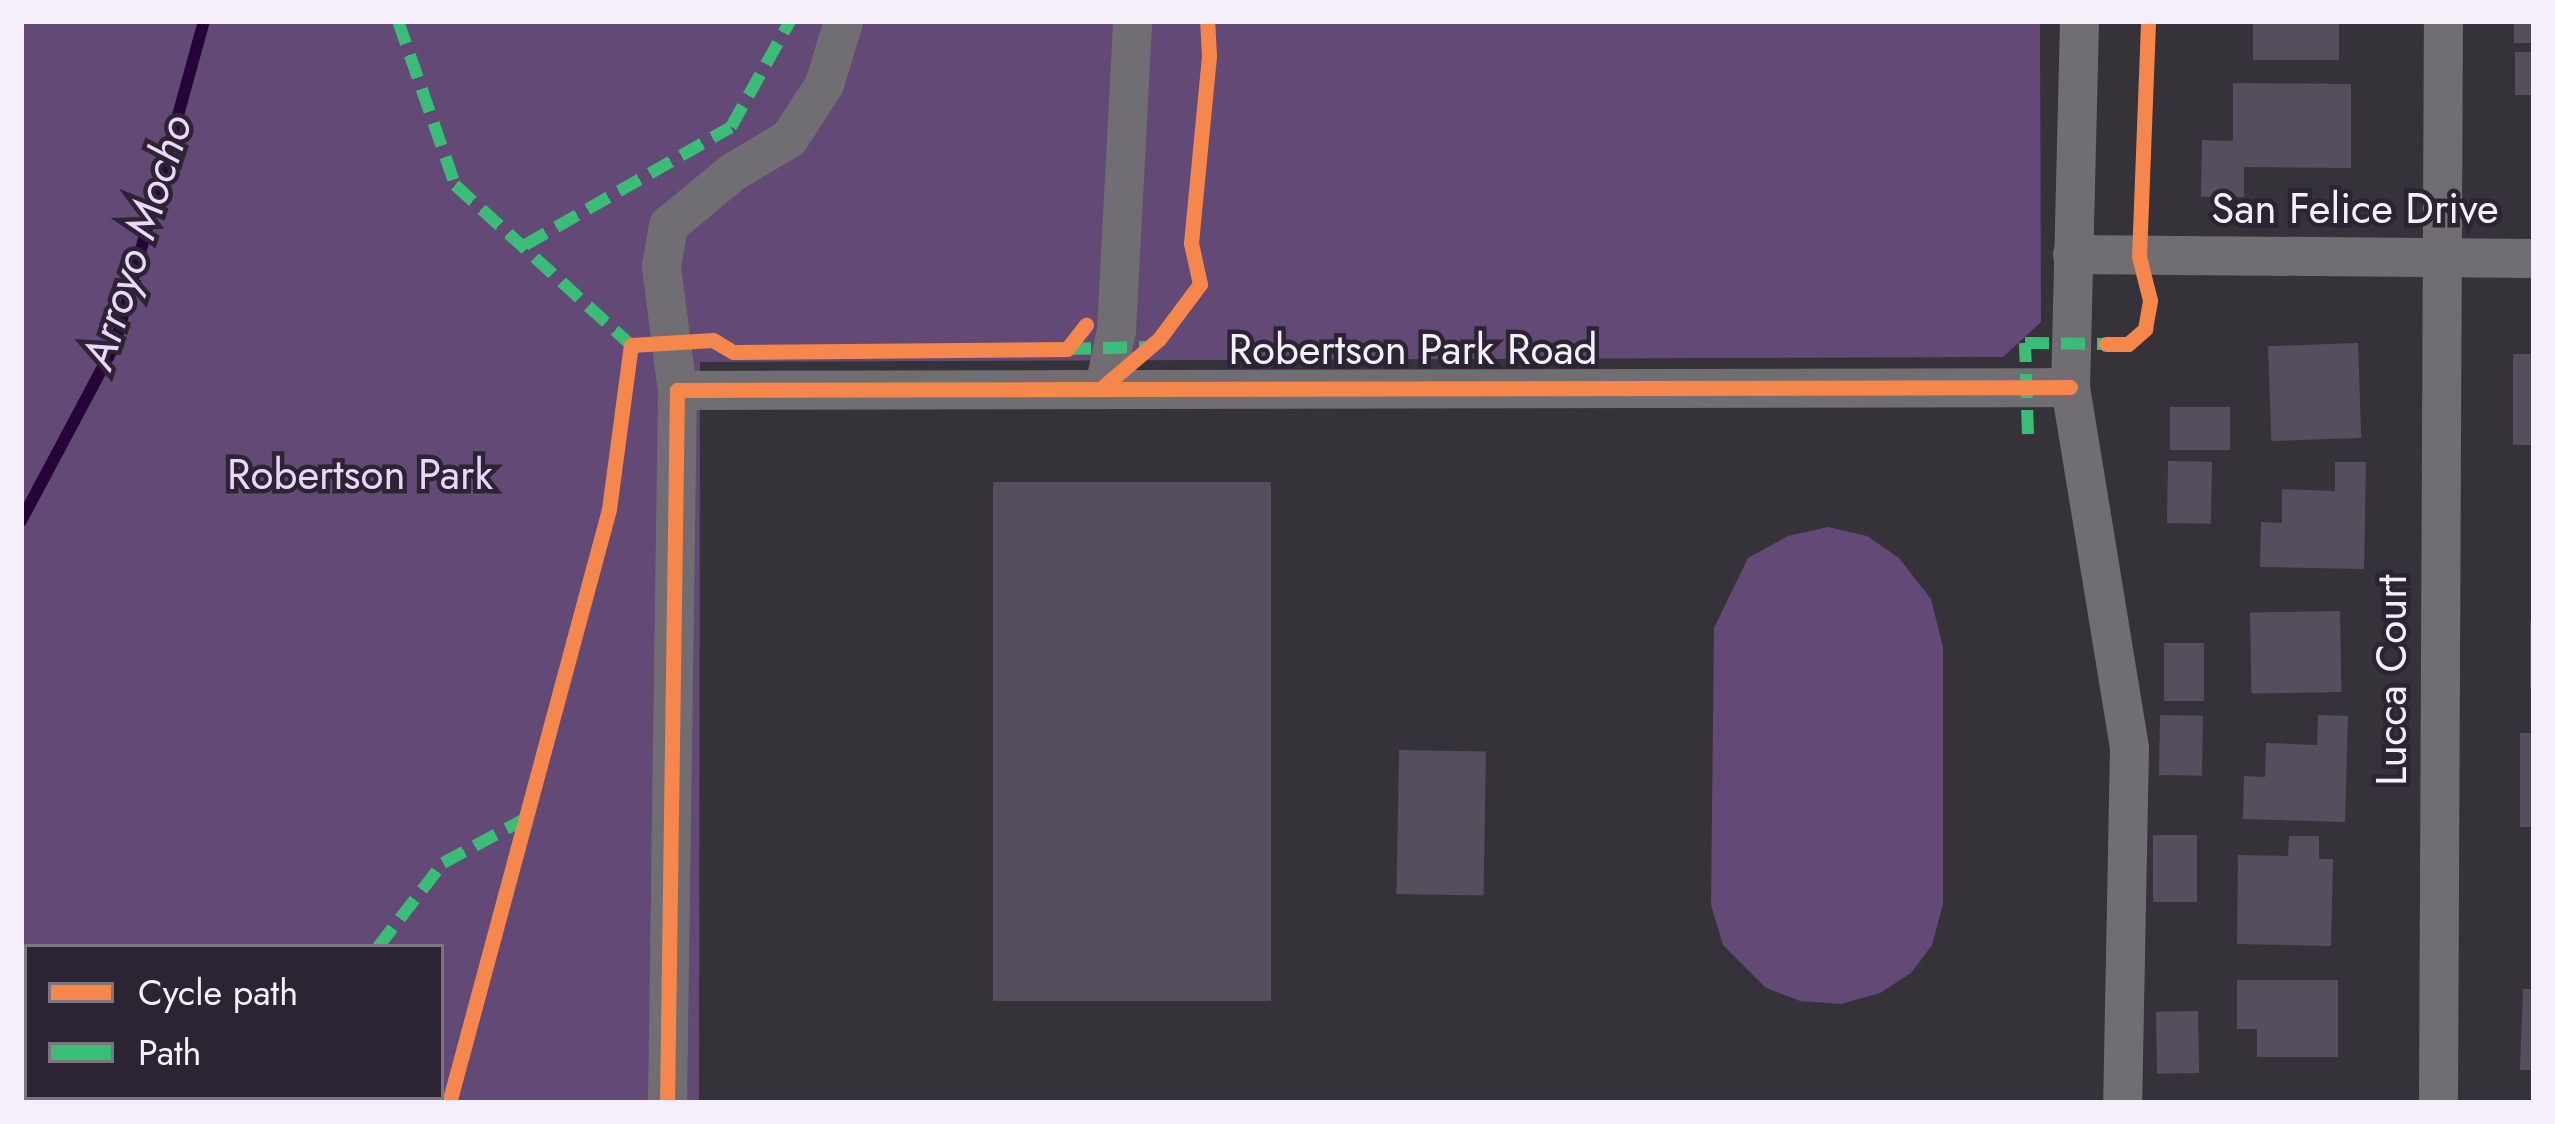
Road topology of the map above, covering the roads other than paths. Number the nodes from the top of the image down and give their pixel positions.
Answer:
1 (843, 21) edge
2 (1132, 21) edge
3 (2079, 21) edge
4 (2443, 21) edge
5 (2072, 254) junction
6 (2442, 257) junction
7 (2534, 258) edge
8 (1105, 386) junction
9 (2070, 387) junction
10 (677, 390) junction
11 (667, 1103) edge
12 (2122, 1103) edge
13 (2438, 1103) edge

1 - 10 street
2 - 8 street
3 - 5 street
4 - 6 street, Lucca Court
5 - 6 street, San Felice Drive
5 - 9 street
6 - 7 street, San Felice Drive
6 - 13 street, Lucca Court
8 - 9 street, Robertson Park Road
8 - 10 street, Robertson Park Road
9 - 12 street
10 - 11 street

